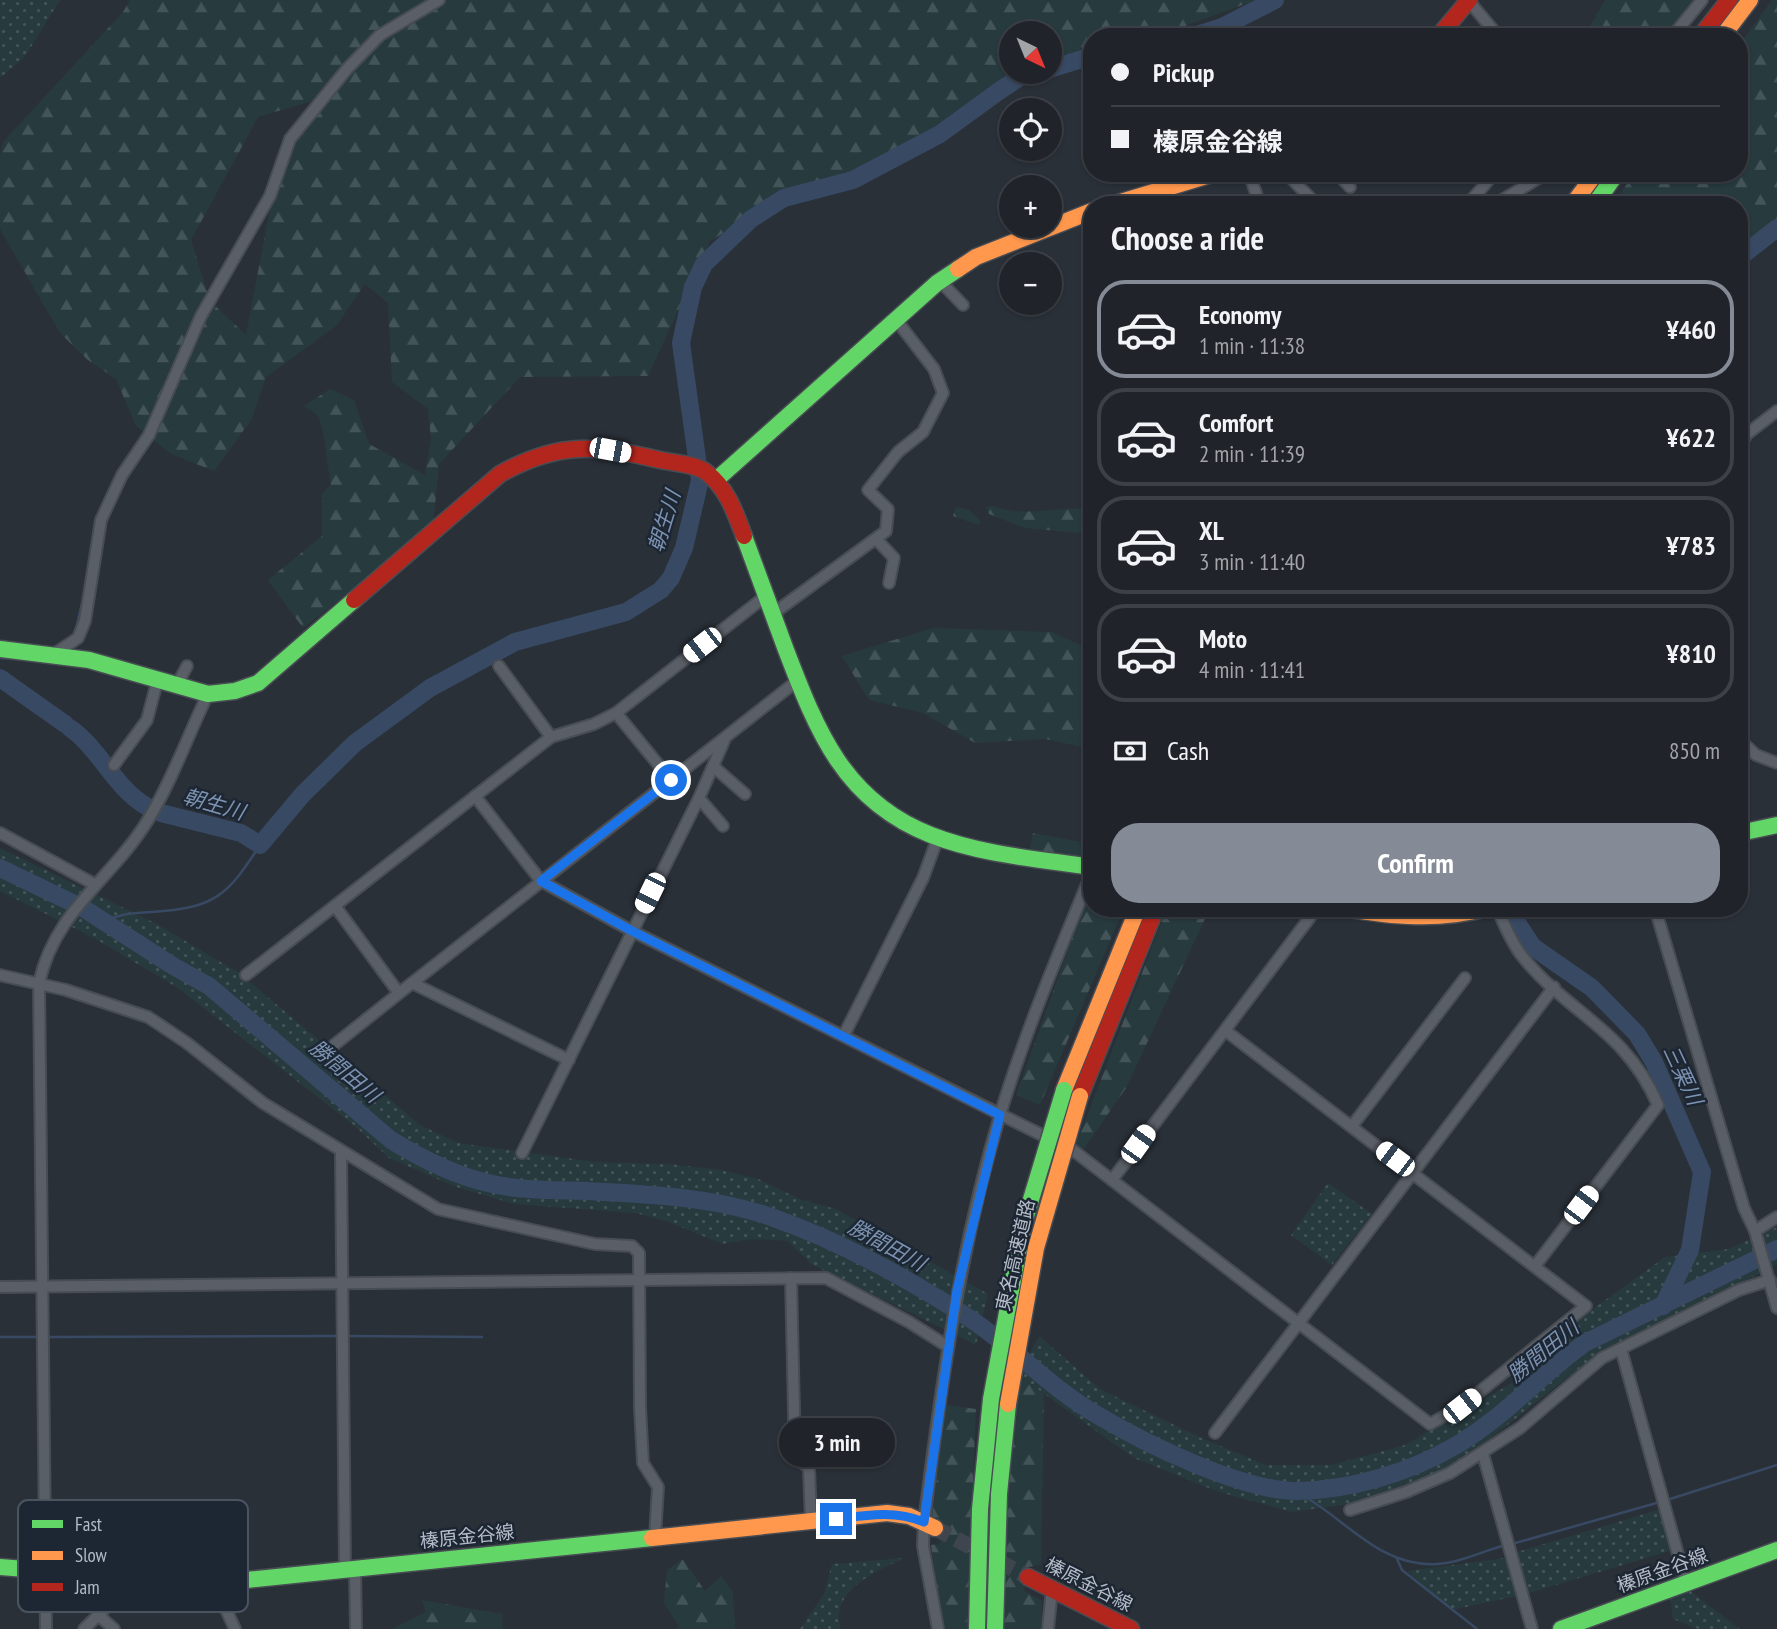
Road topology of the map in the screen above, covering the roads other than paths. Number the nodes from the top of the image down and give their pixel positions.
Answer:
1 (439, 0) edge
2 (1468, 0) edge
3 (1702, 0) edge
4 (1729, 0) edge
5 (1750, 0) edge
6 (1448, 28) edge
7 (1491, 28) edge
8 (1679, 28) edge
9 (1707, 28) edge
10 (1729, 28) edge
11 (1186, 182) edge
12 (1295, 182) edge
13 (1345, 182) edge
14 (1487, 182) edge
15 (1532, 182) edge
16 (1350, 187) dead end
17 (1141, 196) edge
18 (1308, 196) edge
19 (1475, 196) edge
20 (1509, 196) edge
21 (1083, 215) edge
22 (940, 281) junction
23 (963, 305) dead end
24 (897, 321) junction
25 (1777, 411) edge
26 (1748, 434) edge
27 (703, 472) junction
28 (877, 540) junction
29 (889, 583) dead end
30 (766, 595) junction
31 (774, 613) junction
32 (0, 649) edge
33 (54, 654) junction
34 (187, 666) dead end
35 (499, 666) dead end
36 (158, 678) junction
37 (797, 681) junction
38 (178, 683) junction
39 (208, 694) junction
40 (616, 713) junction
41 (551, 737) junction
42 (725, 739) junction
43 (1748, 748) edge
44 (1777, 763) edge
45 (114, 765) dead end
46 (714, 767) junction
47 (671, 780) junction
48 (745, 794) dead end
49 (475, 796) junction
50 (699, 798) junction
51 (1777, 825) edge
52 (723, 827) dead end
53 (1748, 831) edge
54 (0, 833) edge
55 (937, 841) junction
56 (1083, 867) edge
57 (541, 881) junction
58 (94, 884) junction
59 (1083, 892) edge
60 (334, 905) junction
61 (1134, 917) edge
62 (1152, 917) edge
63 (1310, 917) edge
64 (1398, 917) edge
65 (1455, 917) edge
66 (1502, 917) edge
67 (1658, 917) edge
68 (632, 931) junction
69 (0, 975) edge
70 (246, 975) dead end
71 (1465, 978) dead end
72 (39, 983) junction
73 (412, 983) junction
74 (1555, 987) junction
75 (398, 992) junction
76 (1226, 1031) junction
77 (844, 1035) junction
78 (334, 1045) dead end
79 (569, 1060) junction
80 (1000, 1115) junction
81 (1352, 1126) junction
82 (341, 1153) junction
83 (522, 1153) dead end
84 (1413, 1173) junction
85 (1112, 1180) junction
86 (1777, 1217) edge
87 (1755, 1234) junction
88 (1535, 1266) junction
89 (1769, 1277) junction
90 (791, 1278) junction
91 (639, 1280) junction
92 (340, 1283) junction
93 (0, 1287) edge
94 (42, 1287) junction
95 (1777, 1308) edge
96 (1298, 1323) junction
97 (947, 1346) junction
98 (1621, 1349) junction
99 (1214, 1433) dead end
100 (1483, 1454) junction
101 (44, 1500) edge
102 (1350, 1510) dead end
103 (811, 1522) junction
104 (929, 1525) junction
105 (655, 1537) junction
106 (1777, 1550) edge
107 (0, 1567) edge
108 (18, 1569) edge
109 (350, 1569) junction
110 (1028, 1577) tunnel mouth
111 (248, 1578) edge
112 (1686, 1583) junction
113 (1052, 1589) junction
114 (101, 1612) edge
115 (227, 1612) edge
116 (98, 1615) junction
117 (84, 1629) edge
118 (114, 1629) edge
119 (234, 1629) edge
120 (356, 1629) edge
121 (938, 1629) edge
122 (977, 1629) edge
123 (995, 1629) edge
124 (1048, 1629) edge
125 (1131, 1629) edge
126 (1532, 1629) edge
127 (1562, 1629) edge

1 - 33 street
2 - 6 main road
2 - 7 street
3 - 8 street
4 - 9 main road
5 - 10 main road
11 - 17 main road
12 - 18 street
13 - 16 street
14 - 19 street
15 - 20 street
21 - 22 main road
22 - 23 street
22 - 24 main road
24 - 27 main road
24 - 28 street
25 - 26 street
27 - 30 main road
27 - 39 main road
28 - 29 street
28 - 31 street
30 - 31 main road
30 - 40 street
31 - 37 main road
32 - 33 main road
33 - 36 main road
34 - 38 street
35 - 41 street
36 - 38 main road
36 - 45 street
37 - 42 street
37 - 55 main road
38 - 39 main road
39 - 58 street
40 - 41 street
40 - 47 street
41 - 49 street
42 - 46 street
42 - 47 street
43 - 44 street
46 - 48 street
46 - 50 street
47 - 57 street
49 - 57 street
49 - 60 street
50 - 52 street
50 - 68 street
51 - 53 main road
54 - 58 street
55 - 56 main road
55 - 77 street
57 - 68 street
57 - 73 street
58 - 72 street
59 - 80 street
60 - 70 street
60 - 75 street
61 - 122 main road, 東名高速道路, bridge
62 - 123 main road, 東名高速道路, bridge
63 - 76 street
64 - 65 main road
66 - 74 street
67 - 87 street
68 - 77 street
68 - 79 street
69 - 72 street
71 - 81 street
72 - 82 street
72 - 94 street
73 - 75 street
73 - 79 street
74 - 84 street
74 - 88 street
75 - 78 street
76 - 81 street
76 - 85 street
77 - 80 street
79 - 83 street
80 - 85 street
80 - 97 street
81 - 84 street
82 - 91 street
82 - 92 street
84 - 88 street
84 - 96 street
85 - 96 street
86 - 87 street
87 - 89 street
88 - 96 street
89 - 95 street
89 - 98 street
90 - 91 street
90 - 97 street
90 - 103 street
91 - 92 street
91 - 105 street
92 - 94 street
92 - 109 street
93 - 94 street
94 - 101 street
96 - 99 street
97 - 104 street
98 - 100 street
98 - 112 street
100 - 102 street
100 - 126 street
103 - 104 main road, 榛原金谷線
103 - 105 main road, 榛原金谷線
104 - 121 street
105 - 109 main road, 榛原金谷線
106 - 112 main road, 榛原金谷線
107 - 108 main road, 榛原金谷線
109 - 111 main road, 榛原金谷線
109 - 120 street
110 - 113 main road, 榛原金谷線
112 - 127 main road, 榛原金谷線
113 - 124 street
113 - 125 main road, 榛原金谷線
114 - 116 street
115 - 119 street
116 - 117 street
116 - 118 street

